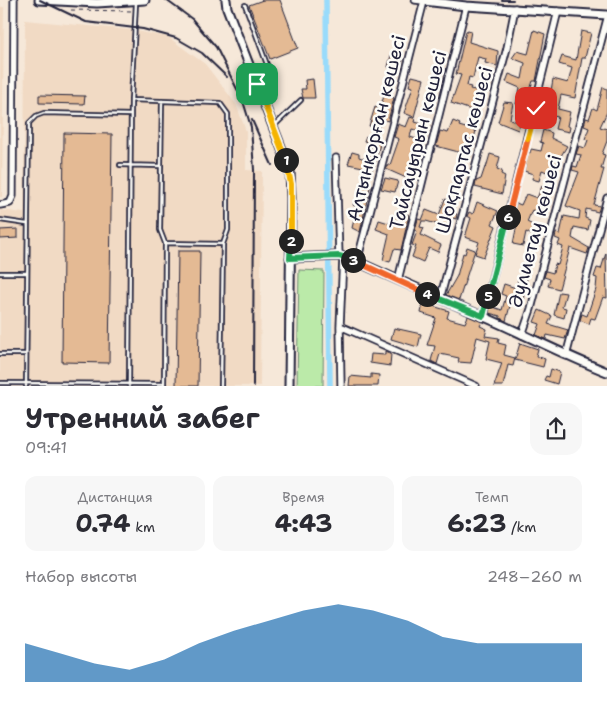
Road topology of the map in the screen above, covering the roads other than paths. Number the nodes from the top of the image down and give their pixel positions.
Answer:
1 (14, 0) edge
2 (39, 0) edge
3 (145, 0) edge
4 (226, 0) edge
5 (415, 0) edge
6 (136, 1) junction
7 (424, 1) edge
8 (245, 5) dead end
9 (466, 6) junction
10 (515, 8) junction
11 (558, 11) junction
12 (607, 17) edge
13 (257, 84) junction
14 (131, 100) junction
15 (162, 100) junction
16 (301, 100) dead end
17 (131, 115) junction
18 (272, 127) junction
19 (336, 158) dead end
20 (120, 165) dead end
21 (131, 165) junction
22 (161, 166) junction
23 (607, 198) edge
24 (0, 205) edge
25 (0, 220) edge
26 (27, 224) junction
27 (165, 244) junction
28 (223, 244) junction
29 (341, 256) junction
30 (290, 258) junction
31 (357, 262) junction
32 (0, 273) edge
33 (26, 273) junction
34 (398, 280) junction
35 (440, 299) junction
36 (483, 316) junction
37 (340, 326) junction
38 (522, 335) junction
39 (0, 354) edge
40 (26, 354) junction
41 (566, 356) junction
42 (607, 372) edge
43 (0, 383) edge
44 (26, 384) edge
45 (129, 385) edge
46 (164, 385) edge
47 (221, 386) edge
48 (289, 386) edge
49 (341, 386) edge
50 (476, 386) edge

1 - 24 street
2 - 6 street
3 - 6 street
4 - 13 street
5 - 7 street
6 - 14 lane
7 - 9 street
7 - 31 street, Алтынқорған көшесі
8 - 13 lane
9 - 10 street
9 - 34 street, Тайсауырын көшесі
10 - 11 street
10 - 35 street, Шоқпартас көшесі
11 - 12 street
11 - 36 street
12 - 38 street, Әулиетау көшесі
13 - 18 street
14 - 15 lane
14 - 17 lane
15 - 22 lane
15 - 28 lane
16 - 18 lane
17 - 21 lane
17 - 26 lane
18 - 30 street
19 - 29 street
20 - 21 lane
21 - 22 lane
21 - 45 lane
22 - 27 lane
23 - 41 street
25 - 26 lane
26 - 33 lane
27 - 28 lane
27 - 46 lane
28 - 47 lane
29 - 30 street
29 - 31 street
29 - 37 street
30 - 48 street
31 - 34 street
32 - 33 lane
33 - 40 lane
34 - 35 street
35 - 36 street
36 - 38 street
37 - 49 street
37 - 50 street
38 - 41 street
39 - 40 lane
40 - 44 lane
41 - 42 street
43 - 44 lane
44 - 45 lane
45 - 46 lane

